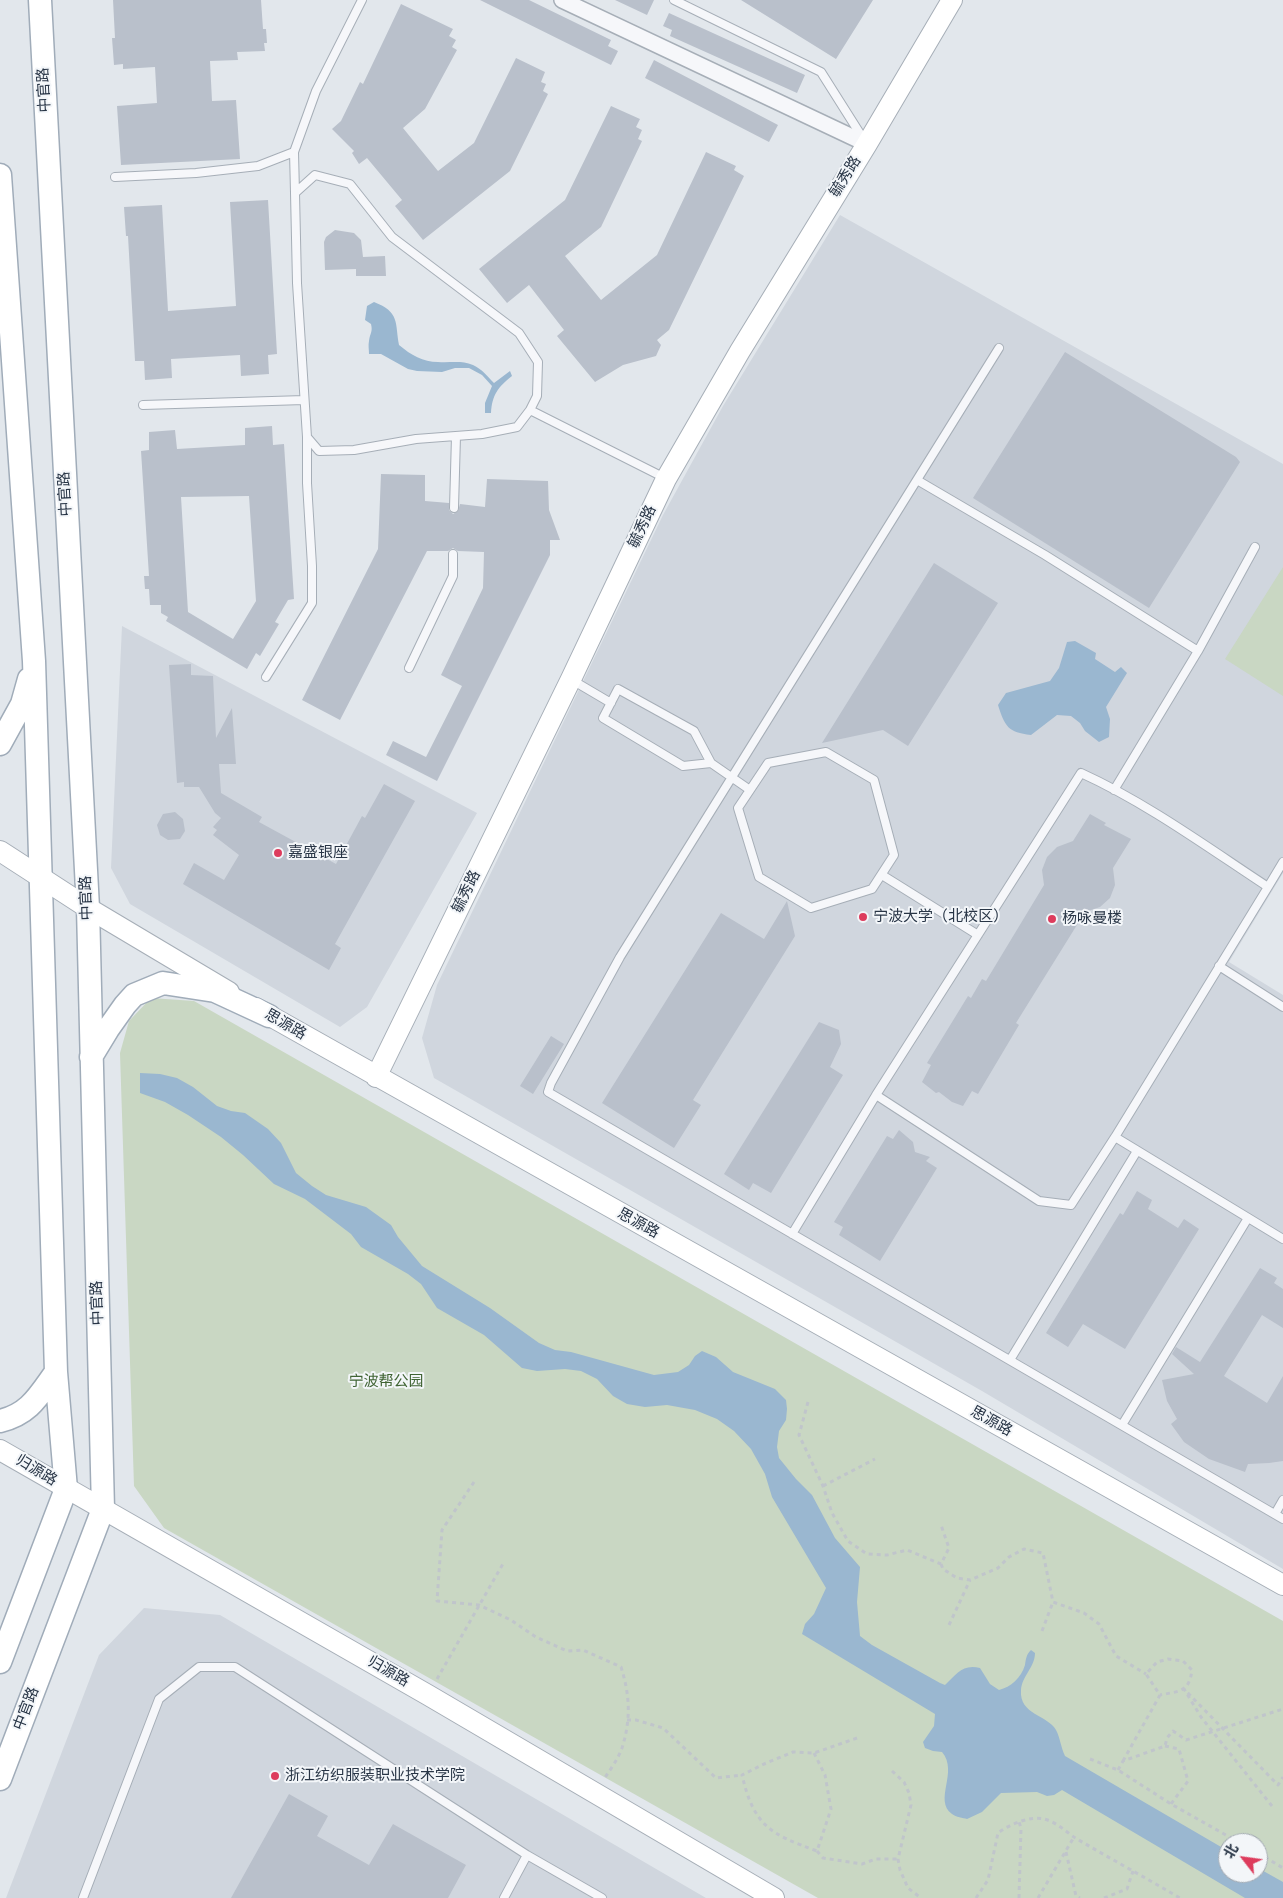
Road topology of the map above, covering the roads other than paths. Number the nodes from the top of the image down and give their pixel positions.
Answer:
1 (40, 0) edge
2 (362, 0) edge
3 (562, 0) edge
4 (674, 0) edge
5 (952, 0) edge
6 (866, 144) junction
7 (294, 152) junction
8 (0, 175) edge
9 (115, 177) dead end
10 (295, 192) junction
11 (999, 348) dead end
12 (304, 400) junction
13 (143, 405) dead end
14 (530, 410) junction
15 (456, 436) junction
16 (307, 437) junction
17 (666, 479) junction
18 (917, 480) junction
19 (454, 508) dead end
20 (1255, 546) dead end
21 (453, 554) dead end
22 (1198, 651) junction
23 (34, 661) junction
24 (409, 668) dead end
25 (266, 677) dead end
26 (571, 679) junction
27 (611, 703) junction
28 (0, 744) edge
29 (711, 763) junction
30 (733, 778) junction
31 (750, 790) junction
32 (1114, 790) junction
33 (0, 851) edge
34 (1283, 862) edge
35 (882, 875) junction
36 (40, 876) junction
37 (1268, 887) junction
38 (88, 908) junction
39 (978, 935) junction
40 (1219, 966) junction
41 (1283, 1007) edge
42 (269, 1016) junction
43 (91, 1058) junction
44 (376, 1077) junction
45 (876, 1095) junction
46 (1115, 1137) junction
47 (1138, 1151) junction
48 (1248, 1218) junction
49 (792, 1234) junction
50 (1283, 1239) edge
51 (1010, 1360) junction
52 (56, 1372) junction
53 (0, 1421) edge
54 (1122, 1425) junction
55 (0, 1450) edge
56 (66, 1489) junction
57 (1283, 1500) edge
58 (103, 1509) junction
59 (1274, 1514) junction
60 (1283, 1519) edge
61 (1283, 1585) edge
62 (0, 1662) edge
63 (0, 1779) edge
64 (527, 1854) junction
65 (83, 1898) edge
66 (504, 1898) edge
67 (602, 1898) edge
68 (774, 1898) edge

1 - 38 main road, 中官路
2 - 7 lane
3 - 6 street
4 - 6 lane
5 - 6 street, 毓秀路
6 - 17 street, 毓秀路
7 - 9 lane
7 - 10 lane
8 - 23 main road
10 - 12 lane
10 - 14 lane
11 - 18 lane
12 - 13 lane
12 - 16 lane
14 - 15 lane
14 - 17 lane
15 - 16 lane
15 - 19 lane
16 - 25 lane
17 - 26 street, 毓秀路
18 - 22 lane
18 - 30 lane
20 - 22 lane
21 - 24 lane
22 - 32 lane
23 - 28 main road
23 - 36 main road
26 - 27 lane
26 - 44 street, 毓秀路
27 - 29 lane
27 - 29 lane
29 - 30 lane
30 - 31 lane
30 - 49 lane
31 - 35 lane
31 - 35 lane
32 - 37 lane
32 - 39 lane
33 - 36 street, 思源路
34 - 37 lane
35 - 39 lane
36 - 38 street, 思源路
36 - 52 main road
37 - 40 lane
38 - 42 street, 思源路
38 - 43 main road, 中官路
39 - 45 lane
40 - 41 lane
40 - 46 lane
42 - 43 main road
42 - 44 street, 思源路
43 - 58 main road, 中官路
44 - 61 street, 思源路
45 - 46 lane
45 - 49 lane
46 - 47 lane
47 - 48 lane
47 - 51 lane
48 - 50 lane
48 - 54 lane
49 - 51 lane
51 - 54 lane
52 - 53 main road
52 - 56 main road
54 - 59 lane
55 - 56 street, 归源路
56 - 58 street, 归源路
56 - 62 main road
57 - 59 lane
58 - 63 main road, 中官路
58 - 68 street, 归源路
59 - 60 lane
64 - 65 lane
64 - 66 lane
64 - 67 lane

